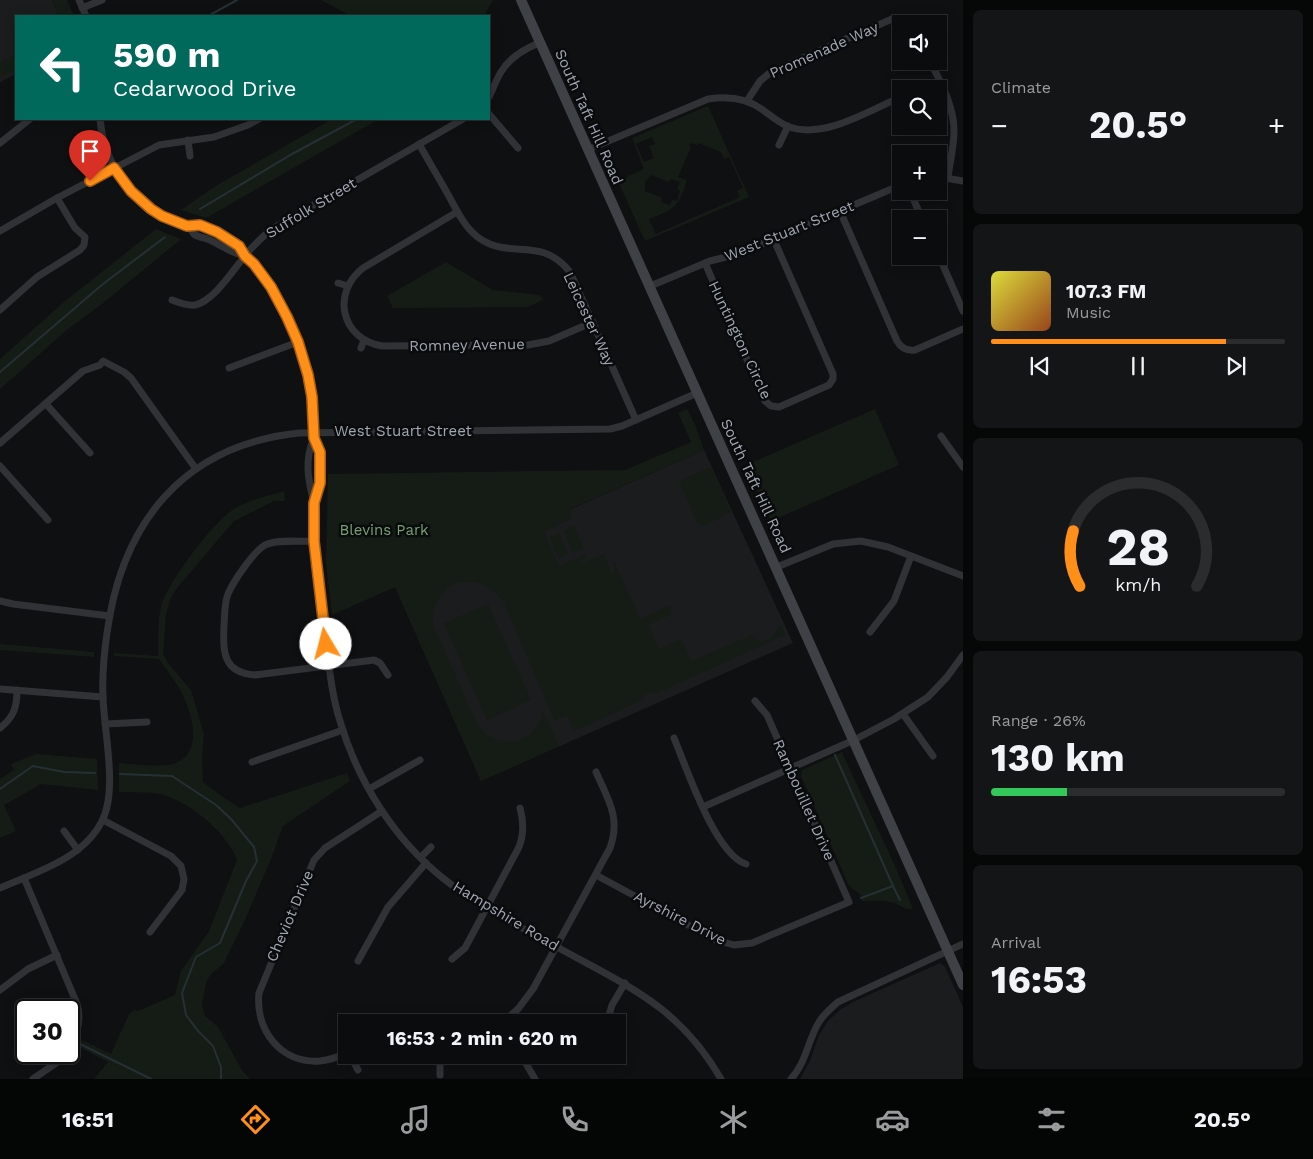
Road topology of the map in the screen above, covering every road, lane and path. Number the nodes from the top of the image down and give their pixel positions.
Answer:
1 (79, 0) edge
2 (102, 0) edge
3 (521, 0) edge
4 (82, 8) junction
5 (86, 15) edge
6 (892, 19) edge
7 (539, 43) junction
8 (490, 95) edge
9 (892, 101) edge
10 (947, 101) edge
11 (747, 102) junction
12 (490, 115) edge
13 (29, 120) edge
14 (100, 120) edge
15 (257, 120) edge
16 (461, 120) edge
17 (788, 126) junction
18 (188, 140) junction
19 (0, 143) edge
20 (419, 144) junction
21 (779, 145) dead end
22 (518, 148) dead end
23 (587, 150) junction
24 (190, 156) dead end
25 (114, 168) junction
26 (948, 177) joint
27 (963, 181) edge
28 (892, 189) edge
29 (57, 198) junction
30 (840, 211) junction
31 (457, 212) junction
32 (0, 231) edge
33 (774, 240) junction
34 (245, 256) junction
35 (704, 263) junction
36 (943, 265) edge
37 (338, 283) dead end
38 (348, 286) junction
39 (648, 286) junction
40 (172, 300) dead end
41 (0, 310) edge
42 (963, 311) edge
43 (593, 322) junction
44 (963, 329) edge
45 (364, 340) junction
46 (298, 342) junction
47 (361, 348) dead end
48 (229, 368) dead end
49 (697, 393) junction
50 (46, 404) junction
51 (636, 420) junction
52 (314, 435) junction
53 (941, 436) dead end
54 (0, 444) edge
55 (90, 453) dead end
56 (0, 466) edge
57 (963, 467) edge
58 (196, 469) junction
59 (314, 503) junction
60 (48, 520) dead end
61 (314, 541) junction
62 (911, 556) junction
63 (777, 567) junction
64 (963, 576) edge
65 (0, 601) edge
66 (110, 616) junction
67 (870, 632) dead end
68 (963, 655) edge
69 (960, 665) edge
70 (329, 666) junction
71 (388, 675) dead end
72 (0, 689) edge
73 (17, 690) junction
74 (102, 698) junction
75 (755, 701) dead end
76 (904, 714) junction
77 (147, 722) dead end
78 (105, 724) junction
79 (0, 728) edge
80 (342, 730) junction
81 (674, 738) dead end
82 (854, 740) junction
83 (933, 756) dead end
84 (420, 760) dead end
85 (252, 762) dead end
86 (790, 768) junction
87 (596, 772) dead end
88 (369, 789) junction
89 (703, 807) junction
90 (520, 808) dead end
91 (382, 811) junction
92 (103, 820) junction
93 (64, 831) dead end
94 (431, 846) dead end
95 (78, 850) junction
96 (423, 860) junction
97 (746, 864) dead end
98 (596, 875) junction
99 (24, 878) junction
100 (0, 888) edge
101 (848, 902) joint
102 (487, 907) junction
103 (150, 932) dead end
104 (963, 944) edge
105 (557, 947) junction
106 (948, 950) junction
107 (57, 955) junction
108 (452, 959) dead end
109 (358, 961) dead end
110 (625, 983) junction
111 (963, 985) edge
112 (0, 990) edge
113 (74, 999) edge
114 (511, 1014) edge
115 (609, 1014) edge
116 (338, 1057) edge
117 (55, 1064) edge
118 (355, 1064) edge
119 (440, 1064) edge
120 (526, 1064) edge
121 (358, 1070) dead end
122 (440, 1075) dead end
123 (33, 1079) edge
124 (535, 1079) edge
125 (722, 1079) edge
126 (791, 1079) edge

1 - 4 street
2 - 4 street
3 - 7 main road, South Taft Hill Road
4 - 5 street
6 - 11 street, Promenade Way
7 - 8 street
7 - 23 main road, South Taft Hill Road
9 - 17 street
10 - 26 street
11 - 17 street
11 - 23 street
12 - 22 street
13 - 19 street
14 - 25 street, Hampshire Road
15 - 18 street
16 - 20 street, Suffolk Street
17 - 21 street
18 - 24 street
18 - 25 street
20 - 31 street, Leicester Way
20 - 34 street, Suffolk Street
23 - 39 main road, South Taft Hill Road
25 - 29 street
25 - 34 street, Hampshire Road
26 - 27 street
28 - 30 street, West Stuart Street
29 - 32 street
29 - 41 street
30 - 33 street, West Stuart Street
30 - 44 street
31 - 38 street
31 - 43 street, Leicester Way
33 - 35 street, West Stuart Street
33 - 35 street, Huntington Circle
34 - 40 street, Suffolk Street
34 - 46 street, Hampshire Road
35 - 39 street, West Stuart Street
36 - 42 street
37 - 38 street
38 - 45 street
39 - 49 main road, South Taft Hill Road
43 - 45 street, Romney Avenue
43 - 51 street, Leicester Way
45 - 47 street
46 - 48 street
46 - 52 street, Hampshire Road
49 - 51 street, West Stuart Street
49 - 63 main road, South Taft Hill Road
50 - 54 street
50 - 55 street
50 - 58 street
51 - 52 street, West Stuart Street
52 - 58 street, West Stuart Street
52 - 59 street, Hampshire Road
52 - 59 street, Hampshire Road
53 - 57 street
56 - 60 street
58 - 66 street, West Stuart Street
59 - 61 street, Hampshire Road
61 - 70 street, Hampshire Road
61 - 70 street
62 - 63 street
62 - 64 street
62 - 67 street
63 - 82 main road, South Taft Hill Road
65 - 66 street
66 - 74 street, West Stuart Street
68 - 69 street
69 - 76 street
70 - 71 street
70 - 80 street, Hampshire Road
72 - 73 street
73 - 74 street
73 - 79 street
74 - 78 street, West Stuart Street
75 - 86 street, Rambouillet Drive
76 - 82 street
76 - 83 street
77 - 78 street
78 - 92 street, West Stuart Street
80 - 85 street
80 - 88 street, Hampshire Road
81 - 89 street
82 - 86 street
82 - 106 main road, South Taft Hill Road
84 - 88 street
86 - 89 street
86 - 101 street, Rambouillet Drive
87 - 98 street
88 - 91 street, Hampshire Road
89 - 97 street
90 - 102 street
91 - 96 street, Hampshire Road
91 - 116 street, Cheviot Drive
92 - 95 street, West Stuart Street
92 - 103 street
93 - 95 street
94 - 96 street
95 - 99 street, West Stuart Street
96 - 102 street, Hampshire Road
96 - 109 street
98 - 101 street, Ayrshire Drive
98 - 105 street
99 - 100 street, West Stuart Street
99 - 107 street
102 - 105 street, Hampshire Road
102 - 108 street
104 - 106 street
105 - 110 street, Hampshire Road
105 - 114 street
106 - 111 main road, South Taft Hill Road
106 - 126 street
107 - 112 street
107 - 113 street
110 - 115 street
110 - 125 street, Hampshire Road
117 - 123 street
118 - 121 street
119 - 122 street
120 - 124 street

